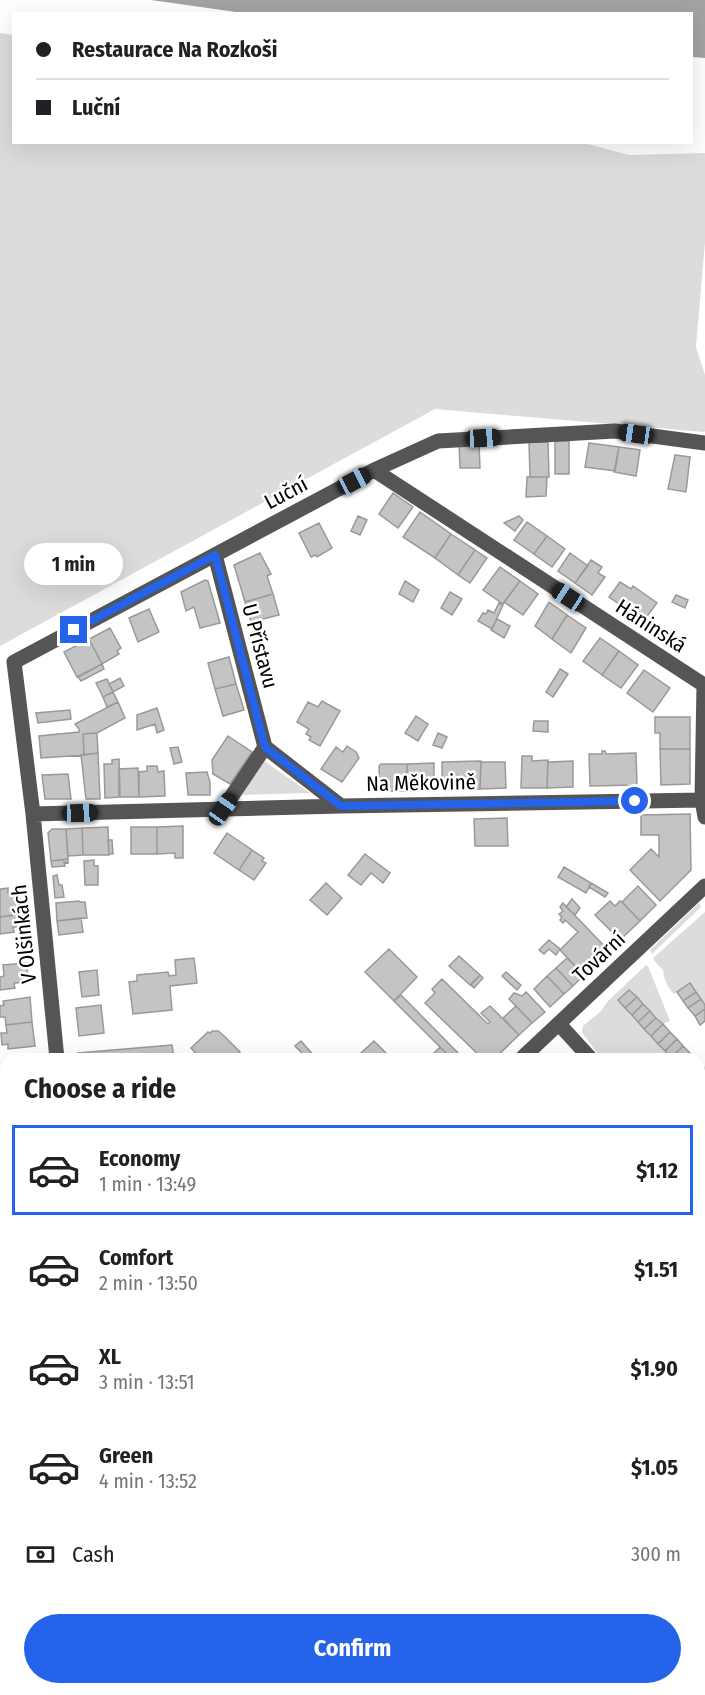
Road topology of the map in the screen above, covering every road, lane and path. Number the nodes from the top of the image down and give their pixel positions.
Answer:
1 (705, 443) edge
2 (374, 470) junction
3 (215, 555) junction
4 (14, 662) joint
5 (265, 747) junction
6 (702, 800) junction
7 (341, 806) junction
8 (223, 809) junction
9 (33, 814) junction
10 (705, 817) edge
11 (705, 886) edge
12 (559, 1024) junction
13 (56, 1053) edge
14 (528, 1053) edge
15 (586, 1053) edge

1 - 2 street, Luční
2 - 3 street, Luční
2 - 6 street, Háninská
3 - 4 street, Luční
3 - 5 street, U Přístavu
4 - 9 street, V Olšinkách
5 - 7 street
5 - 8 street
6 - 7 street, Na Měkovině
6 - 10 street, Háninská
7 - 8 street, Na Měkovině
8 - 9 street, Na Měkovině
9 - 13 street, V Olšinkách
11 - 12 street, Tovární
12 - 14 street, Tovární
12 - 15 street

